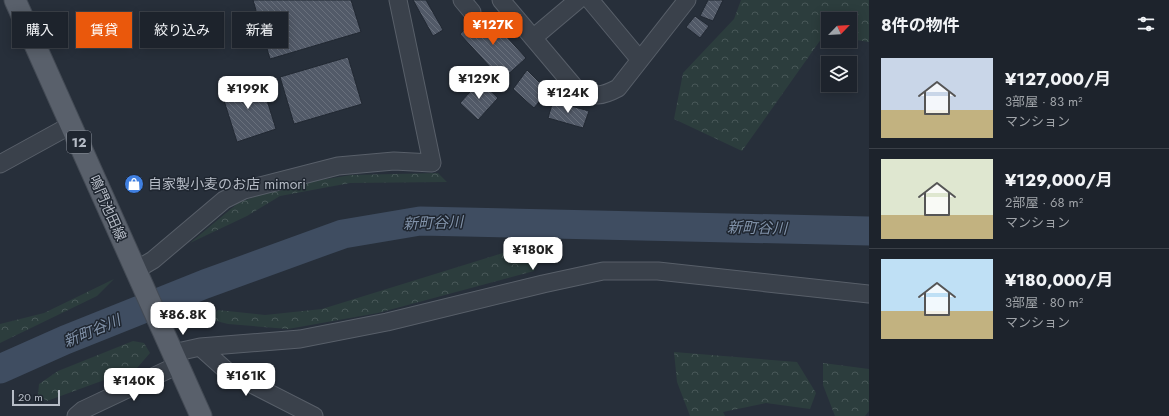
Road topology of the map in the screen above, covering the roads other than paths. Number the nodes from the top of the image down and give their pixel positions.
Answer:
1 (15, 0) edge
2 (398, 0) edge
3 (501, 0) edge
4 (578, 0) edge
5 (590, 0) edge
6 (687, 0) edge
7 (533, 38) junction
8 (640, 60) junction
9 (71, 125) junction
10 (0, 164) edge
11 (139, 277) junction
12 (869, 294) edge
13 (200, 347) junction
14 (173, 353) junction
15 (76, 416) edge
16 (201, 416) edge
17 (314, 416) edge

1 - 9 main road, 鳴門池田線 / 12
2 - 11 street
3 - 7 street
4 - 7 street
5 - 8 street
6 - 8 street
7 - 8 street
9 - 10 street
9 - 11 main road, 鳴門池田線 / 12
11 - 14 main road, 鳴門池田線 / 12
12 - 13 street
13 - 14 street
13 - 17 street
14 - 15 street
14 - 16 main road, 鳴門池田線 / 12

